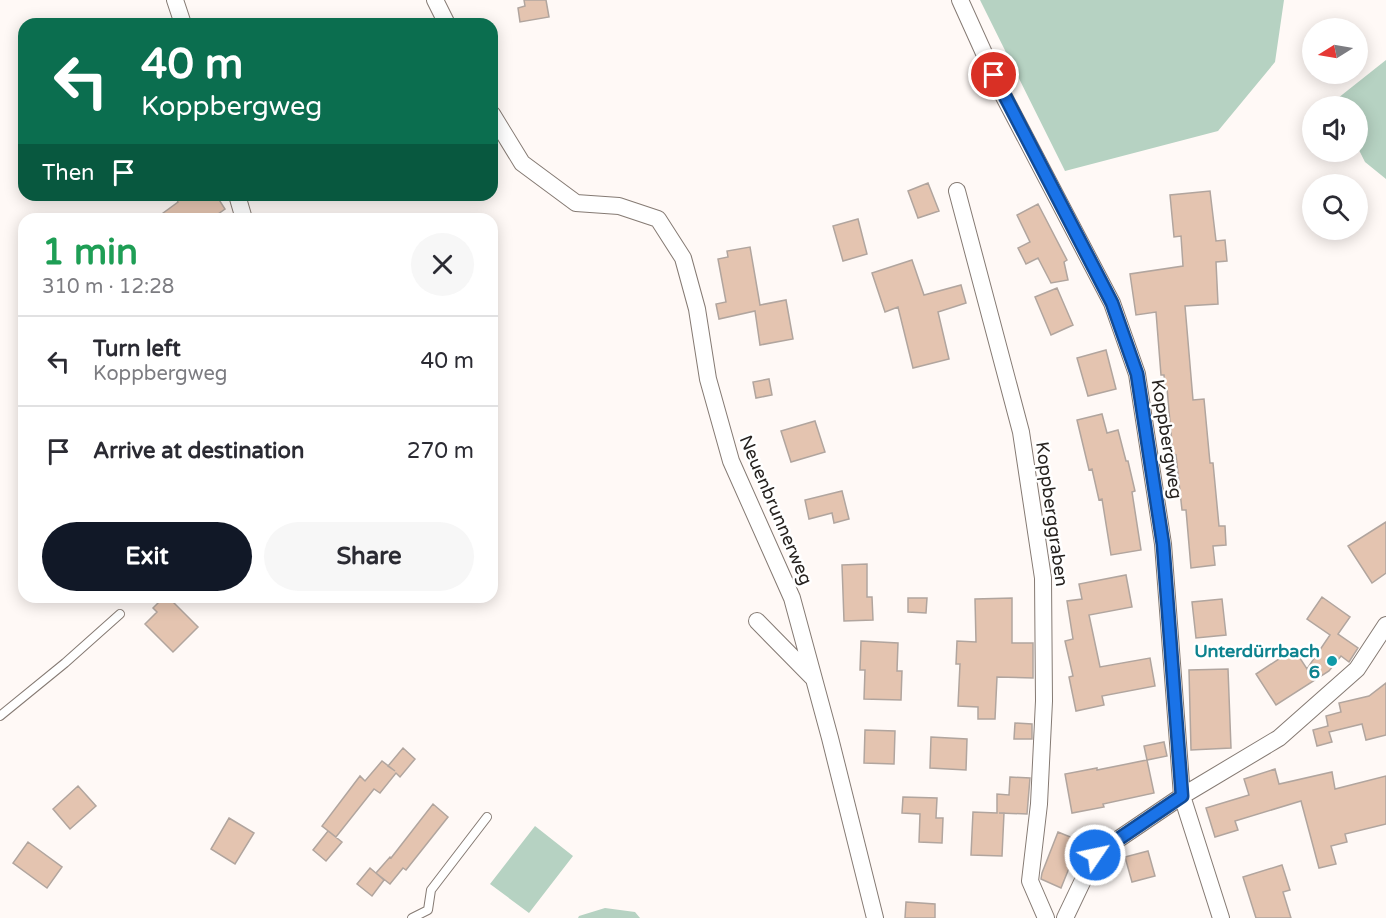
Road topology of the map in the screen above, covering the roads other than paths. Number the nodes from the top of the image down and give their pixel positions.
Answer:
1 (175, 0) edge
2 (435, 0) edge
3 (960, 0) edge
4 (181, 18) edge
5 (444, 18) edge
6 (498, 124) edge
7 (957, 191) dead end
8 (120, 614) dead end
9 (757, 621) dead end
10 (1386, 625) edge
11 (814, 679) junction
12 (0, 716) edge
13 (1182, 796) junction
14 (487, 817) dead end
15 (429, 914) edge
16 (412, 918) edge
17 (875, 918) edge
18 (1046, 918) edge
19 (1065, 918) edge
20 (1221, 918) edge

1 - 4 street
2 - 5 street
3 - 13 street, Koppbergweg
6 - 11 street, Neuenbrunnerweg
7 - 18 street, Koppberggraben
8 - 12 lane
9 - 11 street
10 - 13 street
11 - 17 street, Neuenbrunnerweg
13 - 19 street
13 - 20 street, Koppbergweg
14 - 15 lane
15 - 16 lane

